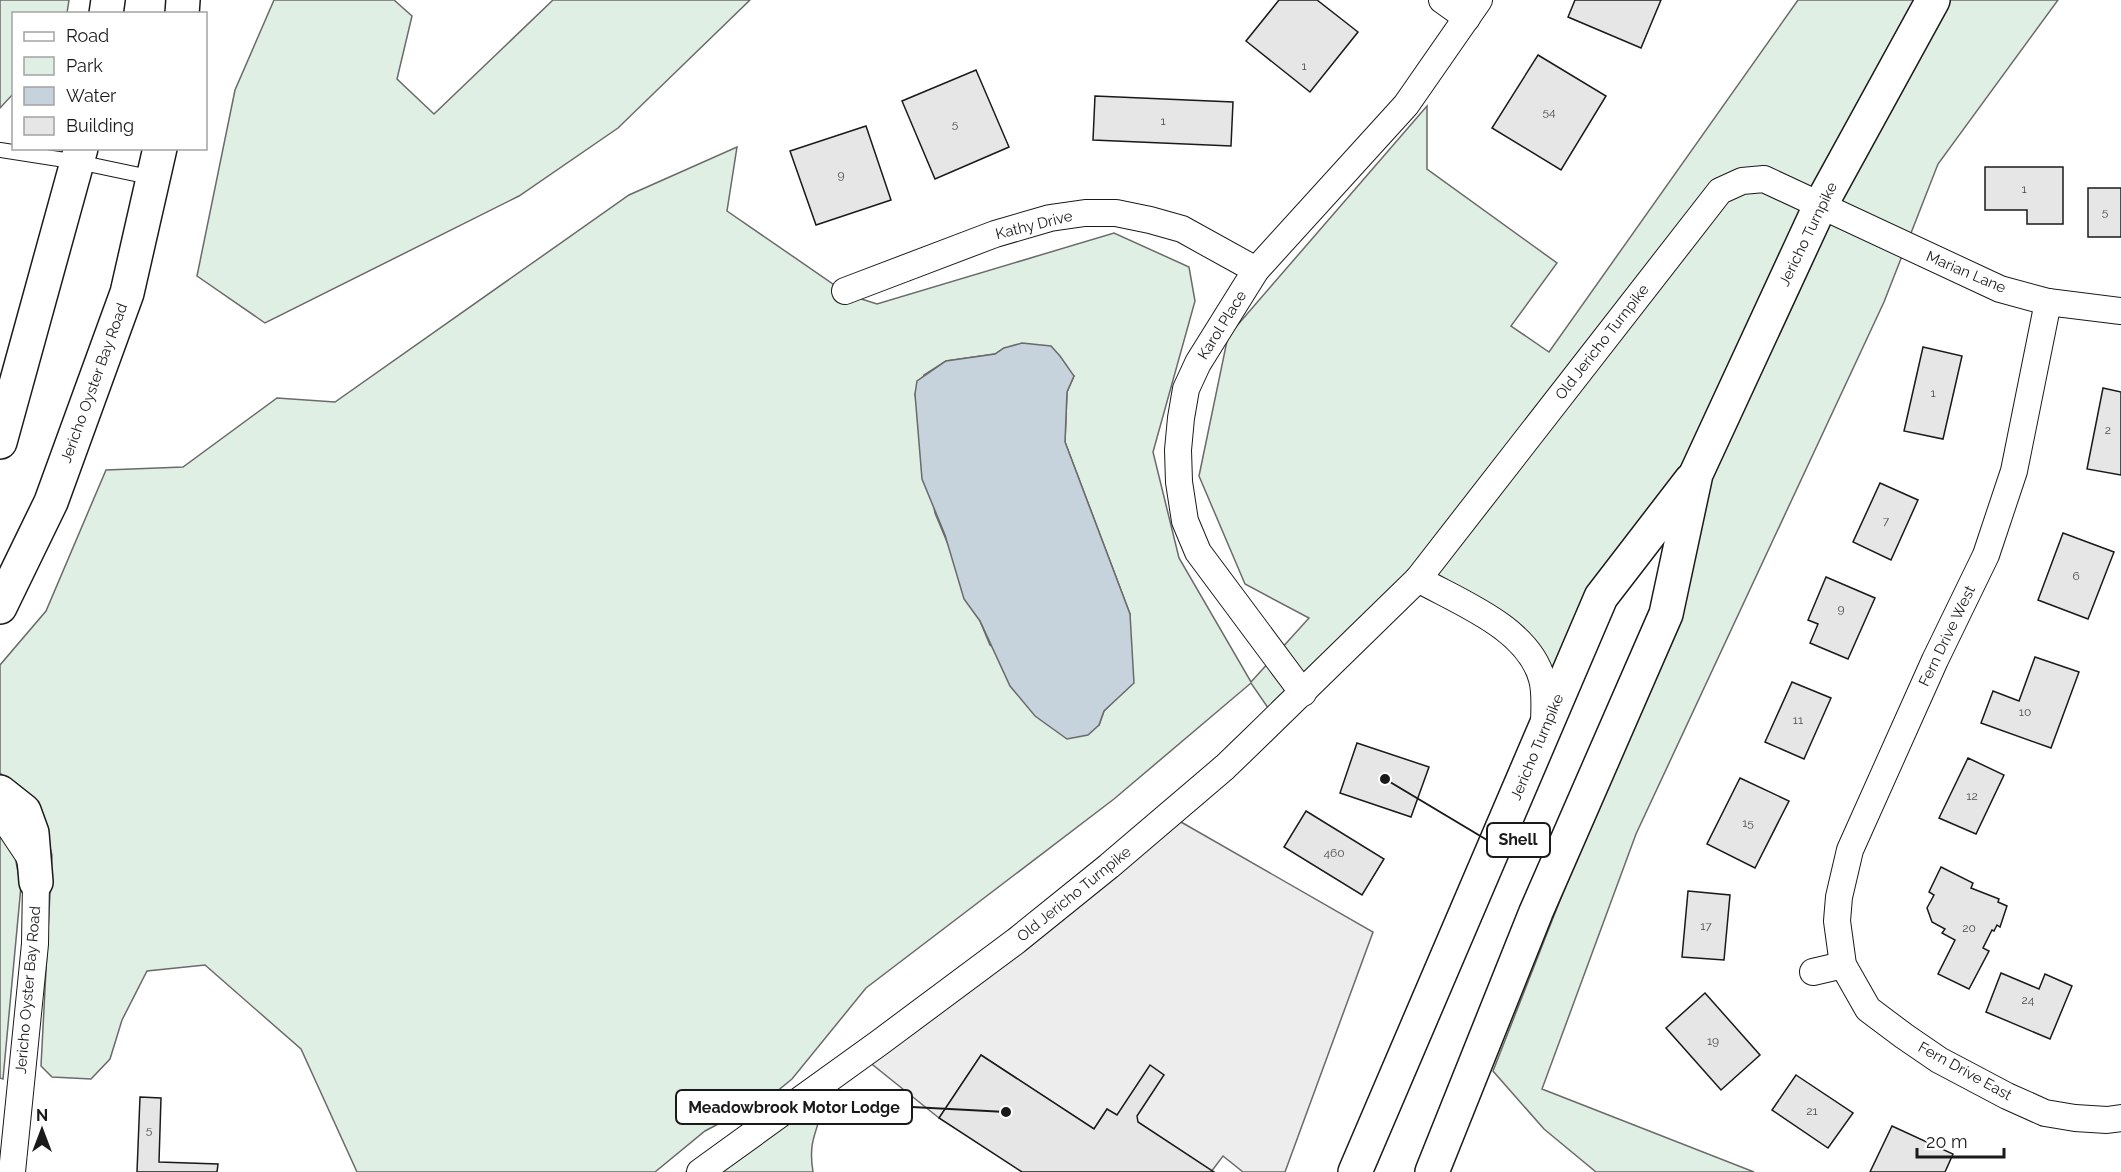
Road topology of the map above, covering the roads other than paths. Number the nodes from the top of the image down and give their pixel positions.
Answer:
1 (1442, 0) edge
2 (1934, 0) edge
3 (1473, 9) edge
4 (0, 150) edge
5 (80, 155) edge
6 (157, 163) edge
7 (1820, 206) junction
8 (1256, 270) junction
9 (845, 291) dead end
10 (2048, 302) junction
11 (2121, 311) edge
12 (0, 442) edge
13 (1696, 474) junction
14 (1418, 579) junction
15 (0, 607) edge
16 (1303, 693) junction
17 (1544, 730) junction
18 (0, 792) edge
19 (0, 819) edge
20 (36, 882) junction
21 (1843, 965) junction
22 (1813, 972) dead end
23 (2121, 1118) edge
24 (12, 1172) edge
25 (700, 1172) edge
26 (1355, 1172) edge
27 (1432, 1172) edge

1 - 3 street
2 - 7 main road, Jericho Turnpike
3 - 8 street, Karol Place
4 - 5 lane
5 - 6 lane
5 - 12 main road
6 - 15 main road, Jericho Oyster Bay Road
7 - 10 street, Marian Lane
7 - 13 main road, Jericho Turnpike
7 - 14 street, Old Jericho Turnpike
8 - 9 street, Kathy Drive
8 - 16 street, Karol Place
10 - 11 street, Marian Lane
10 - 21 street, Fern Drive West
13 - 17 main road, Jericho Turnpike
13 - 27 main road, Jericho Turnpike
14 - 16 street, Old Jericho Turnpike
14 - 17 street
16 - 25 street, Old Jericho Turnpike
17 - 26 main road, Jericho Turnpike
18 - 20 main road
19 - 20 street, Jericho Oyster Bay Road
20 - 24 street, Jericho Oyster Bay Road
21 - 22 street
21 - 23 street, Fern Drive East

